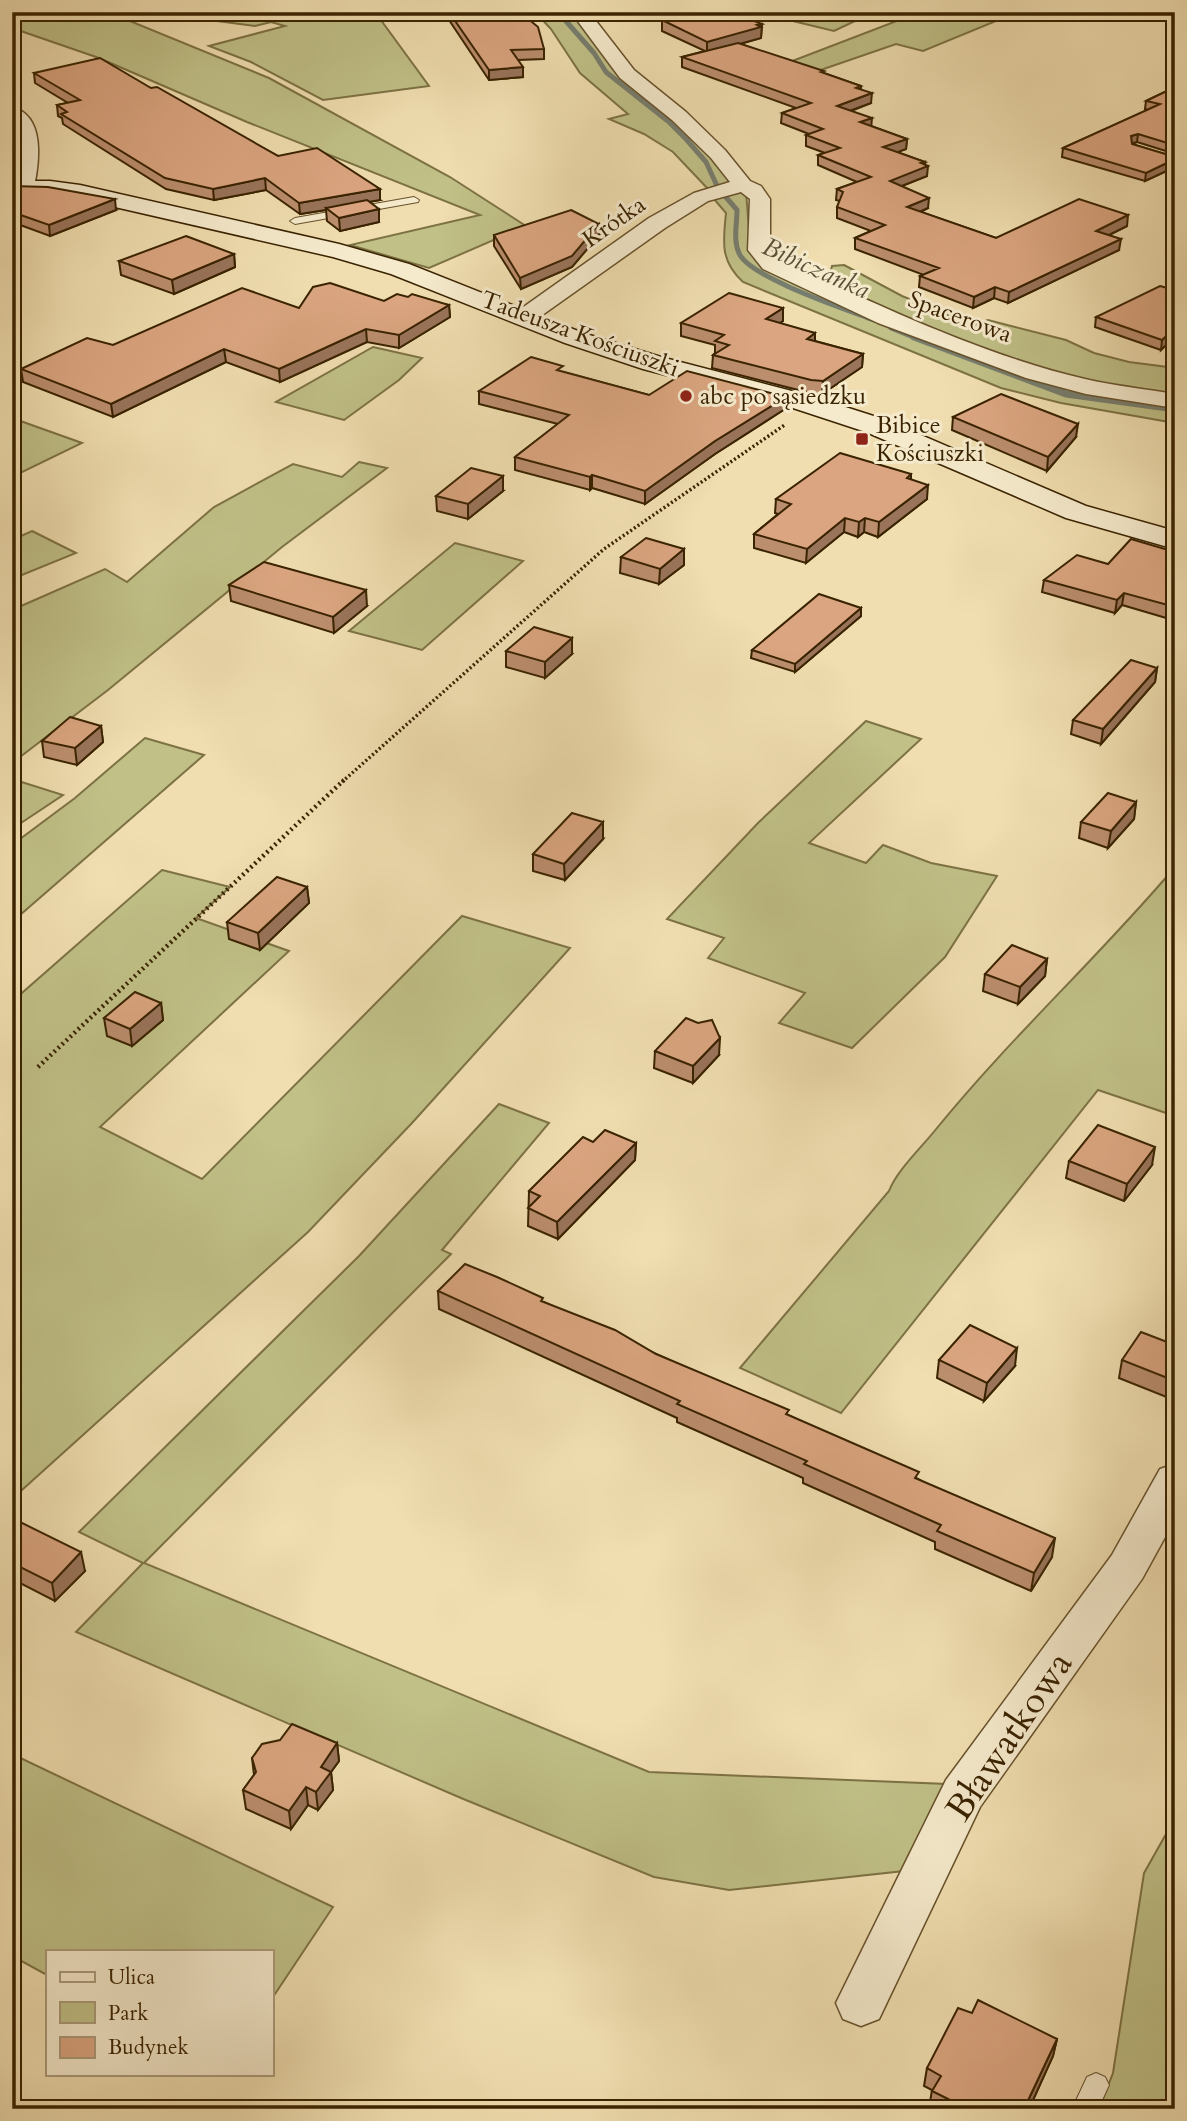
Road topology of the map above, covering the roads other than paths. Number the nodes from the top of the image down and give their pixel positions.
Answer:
1 (580, 12) edge
2 (12, 113) edge
3 (18, 188) edge
4 (728, 188) junction
5 (414, 200) dead end
6 (295, 222) dead end
7 (523, 318) junction
8 (1175, 401) edge
9 (1175, 540) edge
10 (1175, 1480) edge
11 (861, 2003) dead end
12 (1096, 2085) dead end
13 (1085, 2109) edge

1 - 4 street, Spacerowa
2 - 3 street
3 - 7 street, Tadeusza Kościuszki
4 - 7 street, Krótka
4 - 8 street, Spacerowa
5 - 6 lane
7 - 9 street, Tadeusza Kościuszki
10 - 11 street, Bławatkowa
12 - 13 lane

